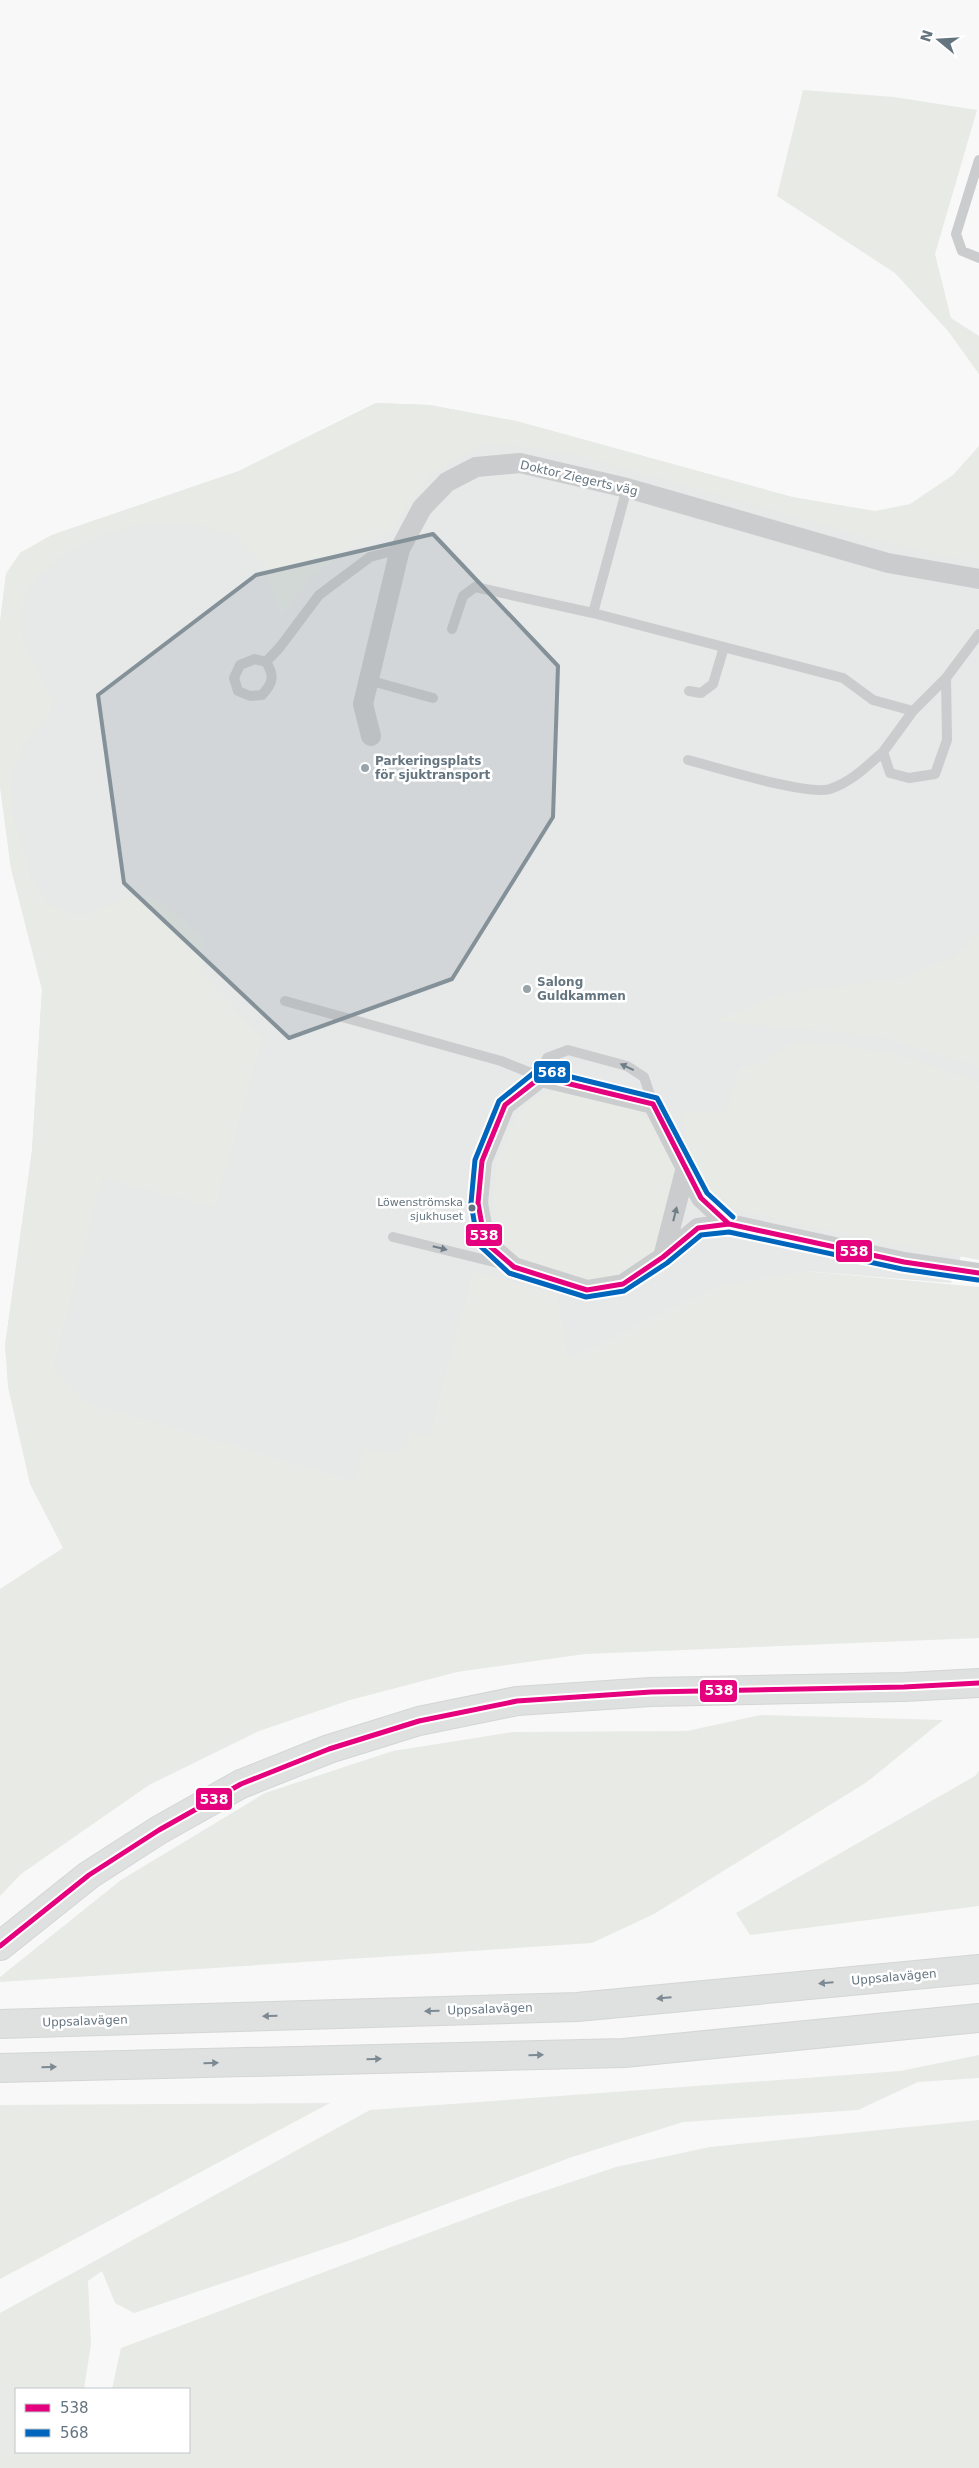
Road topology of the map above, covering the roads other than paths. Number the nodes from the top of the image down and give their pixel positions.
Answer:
1 (979, 160) edge
2 (979, 258) edge
3 (627, 488) junction
4 (400, 549) junction
5 (979, 580) edge
6 (593, 613) junction
7 (452, 629) dead end
8 (979, 634) edge
9 (724, 647) junction
10 (266, 662) dead end
11 (946, 678) junction
12 (368, 680) junction
13 (688, 690) dead end
14 (433, 698) dead end
15 (913, 711) junction
16 (371, 736) dead end
17 (883, 752) junction
18 (688, 760) dead end
19 (285, 1001) dead end
20 (541, 1077) junction
21 (654, 1104) junction
22 (685, 1171) junction
23 (729, 1224) junction
24 (393, 1237) dead end
25 (663, 1257) junction
26 (514, 1267) junction
27 (979, 1273) edge
28 (979, 1684) edge
29 (0, 1946) edge
30 (979, 1969) edge
31 (979, 2018) edge
32 (0, 2024) edge
33 (0, 2068) edge

1 - 2 lane
3 - 4 street, Doktor Ziegerts väg
3 - 5 street, Doktor Ziegerts väg
3 - 6 lane
4 - 10 lane
4 - 12 street, Doktor Ziegerts väg
6 - 7 lane
6 - 9 lane
8 - 11 lane
9 - 13 lane
9 - 15 lane
11 - 15 lane
11 - 17 lane
12 - 14 lane
12 - 16 street, Doktor Ziegerts väg
15 - 17 lane
17 - 18 lane
19 - 20 lane
20 - 21 street
21 -> 20 lane
20 - 26 street
21 - 22 street
22 - 23 street
25 -> 22 street
23 - 25 street
23 - 27 street
24 -> 26 lane
25 - 26 street
28 - 29 main road
30 -> 32 main road, Uppsalavägen
33 -> 31 main road

